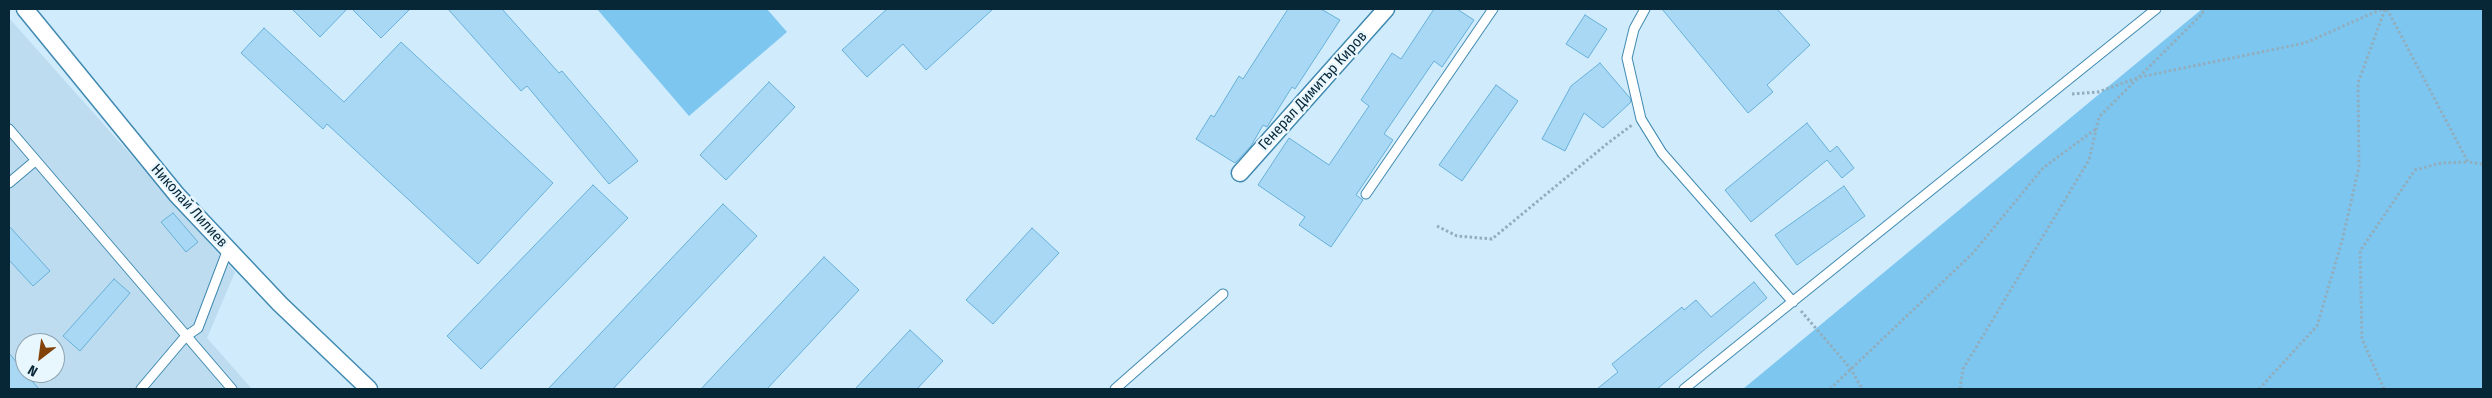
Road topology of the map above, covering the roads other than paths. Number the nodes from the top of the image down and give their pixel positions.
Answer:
1 (25, 9) edge
2 (1386, 9) edge
3 (1494, 9) edge
4 (1646, 9) edge
5 (2156, 9) edge
6 (9, 129) edge
7 (35, 160) junction
8 (1240, 172) dead end
9 (9, 183) edge
10 (1366, 194) dead end
11 (228, 249) junction
12 (1223, 294) dead end
13 (1793, 302) junction
14 (186, 337) junction
15 (141, 389) edge
16 (232, 389) edge
17 (369, 389) edge
18 (1114, 389) edge
19 (1684, 389) edge

1 - 11 street, Николай Лилиев
2 - 8 street, Генерал Димитър Киров
3 - 10 lane
4 - 13 lane
5 - 13 lane
6 - 7 lane
7 - 9 lane
7 - 14 lane
11 - 14 lane
11 - 17 street, Николай Лилиев
12 - 18 lane
13 - 19 lane
14 - 15 lane
14 - 16 lane

